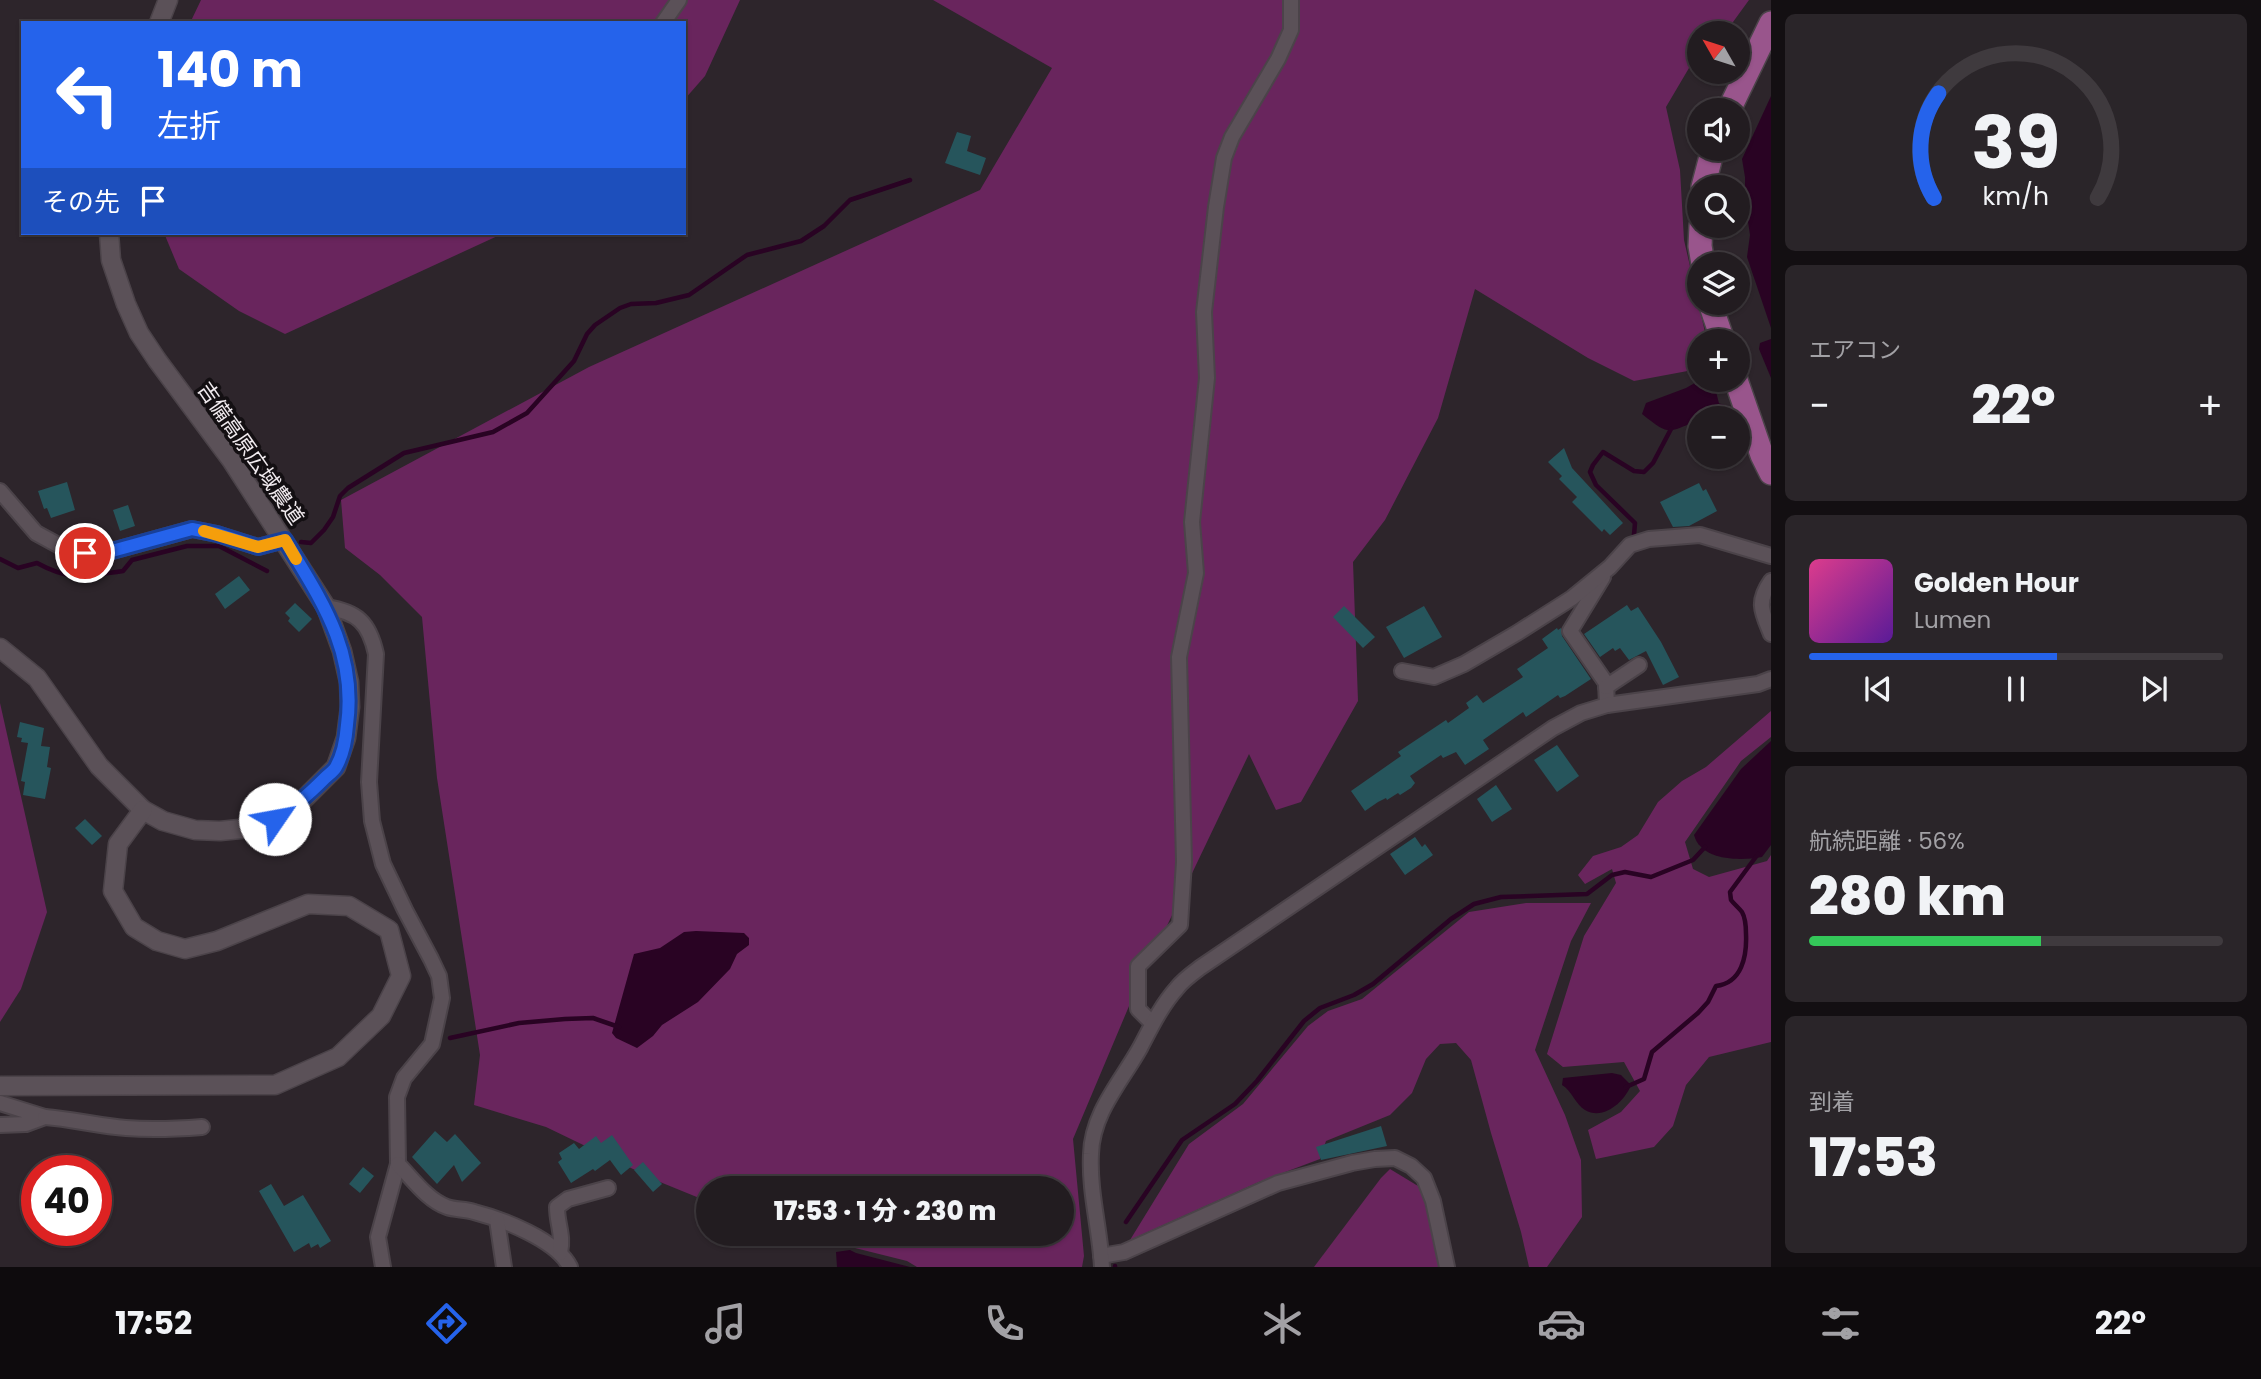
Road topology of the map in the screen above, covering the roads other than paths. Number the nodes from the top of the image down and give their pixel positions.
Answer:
1 (168, 0) edge
2 (679, 0) edge
3 (1289, 1) edge
4 (160, 21) edge
5 (664, 21) edge
6 (1771, 23) edge
7 (1735, 98) edge
8 (109, 235) edge
9 (1740, 392) edge
10 (1771, 473) edge
11 (0, 491) edge
12 (285, 540) junction
13 (1771, 556) edge
14 (1610, 566) junction
15 (1771, 581) edge
16 (326, 607) junction
17 (1771, 634) edge
18 (0, 648) edge
19 (1639, 665) dead end
20 (1402, 671) dead end
21 (1771, 679) edge
22 (1606, 687) junction
23 (1607, 705) junction
24 (143, 810) junction
25 (1152, 1023) junction
26 (0, 1086) edge
27 (0, 1103) edge
28 (45, 1117) junction
29 (0, 1125) edge
30 (202, 1127) dead end
31 (398, 1164) junction
32 (608, 1188) dead end
33 (497, 1220) junction
34 (560, 1253) junction
35 (1102, 1262) edge
36 (383, 1267) edge
37 (504, 1267) edge
38 (570, 1267) edge
39 (1447, 1267) edge

1 - 4 street
2 - 5 street
3 - 25 street
6 - 7 main road
8 - 12 street, 吉備高原広域農道
9 - 10 main road
11 - 12 street
12 - 16 street, 吉備高原広域農道
13 - 14 street
14 - 20 street
14 - 22 street
15 - 17 street
16 - 24 street, 吉備高原広域農道
16 - 31 street
18 - 24 street, 吉備高原広域農道
19 - 22 street
21 - 23 street
22 - 23 street
23 - 25 street
24 - 26 street
25 - 35 street
27 - 28 street
28 - 29 street
28 - 30 street
31 - 33 street
31 - 36 street
32 - 34 street
33 - 34 street
33 - 37 street
34 - 38 street
35 - 39 street

